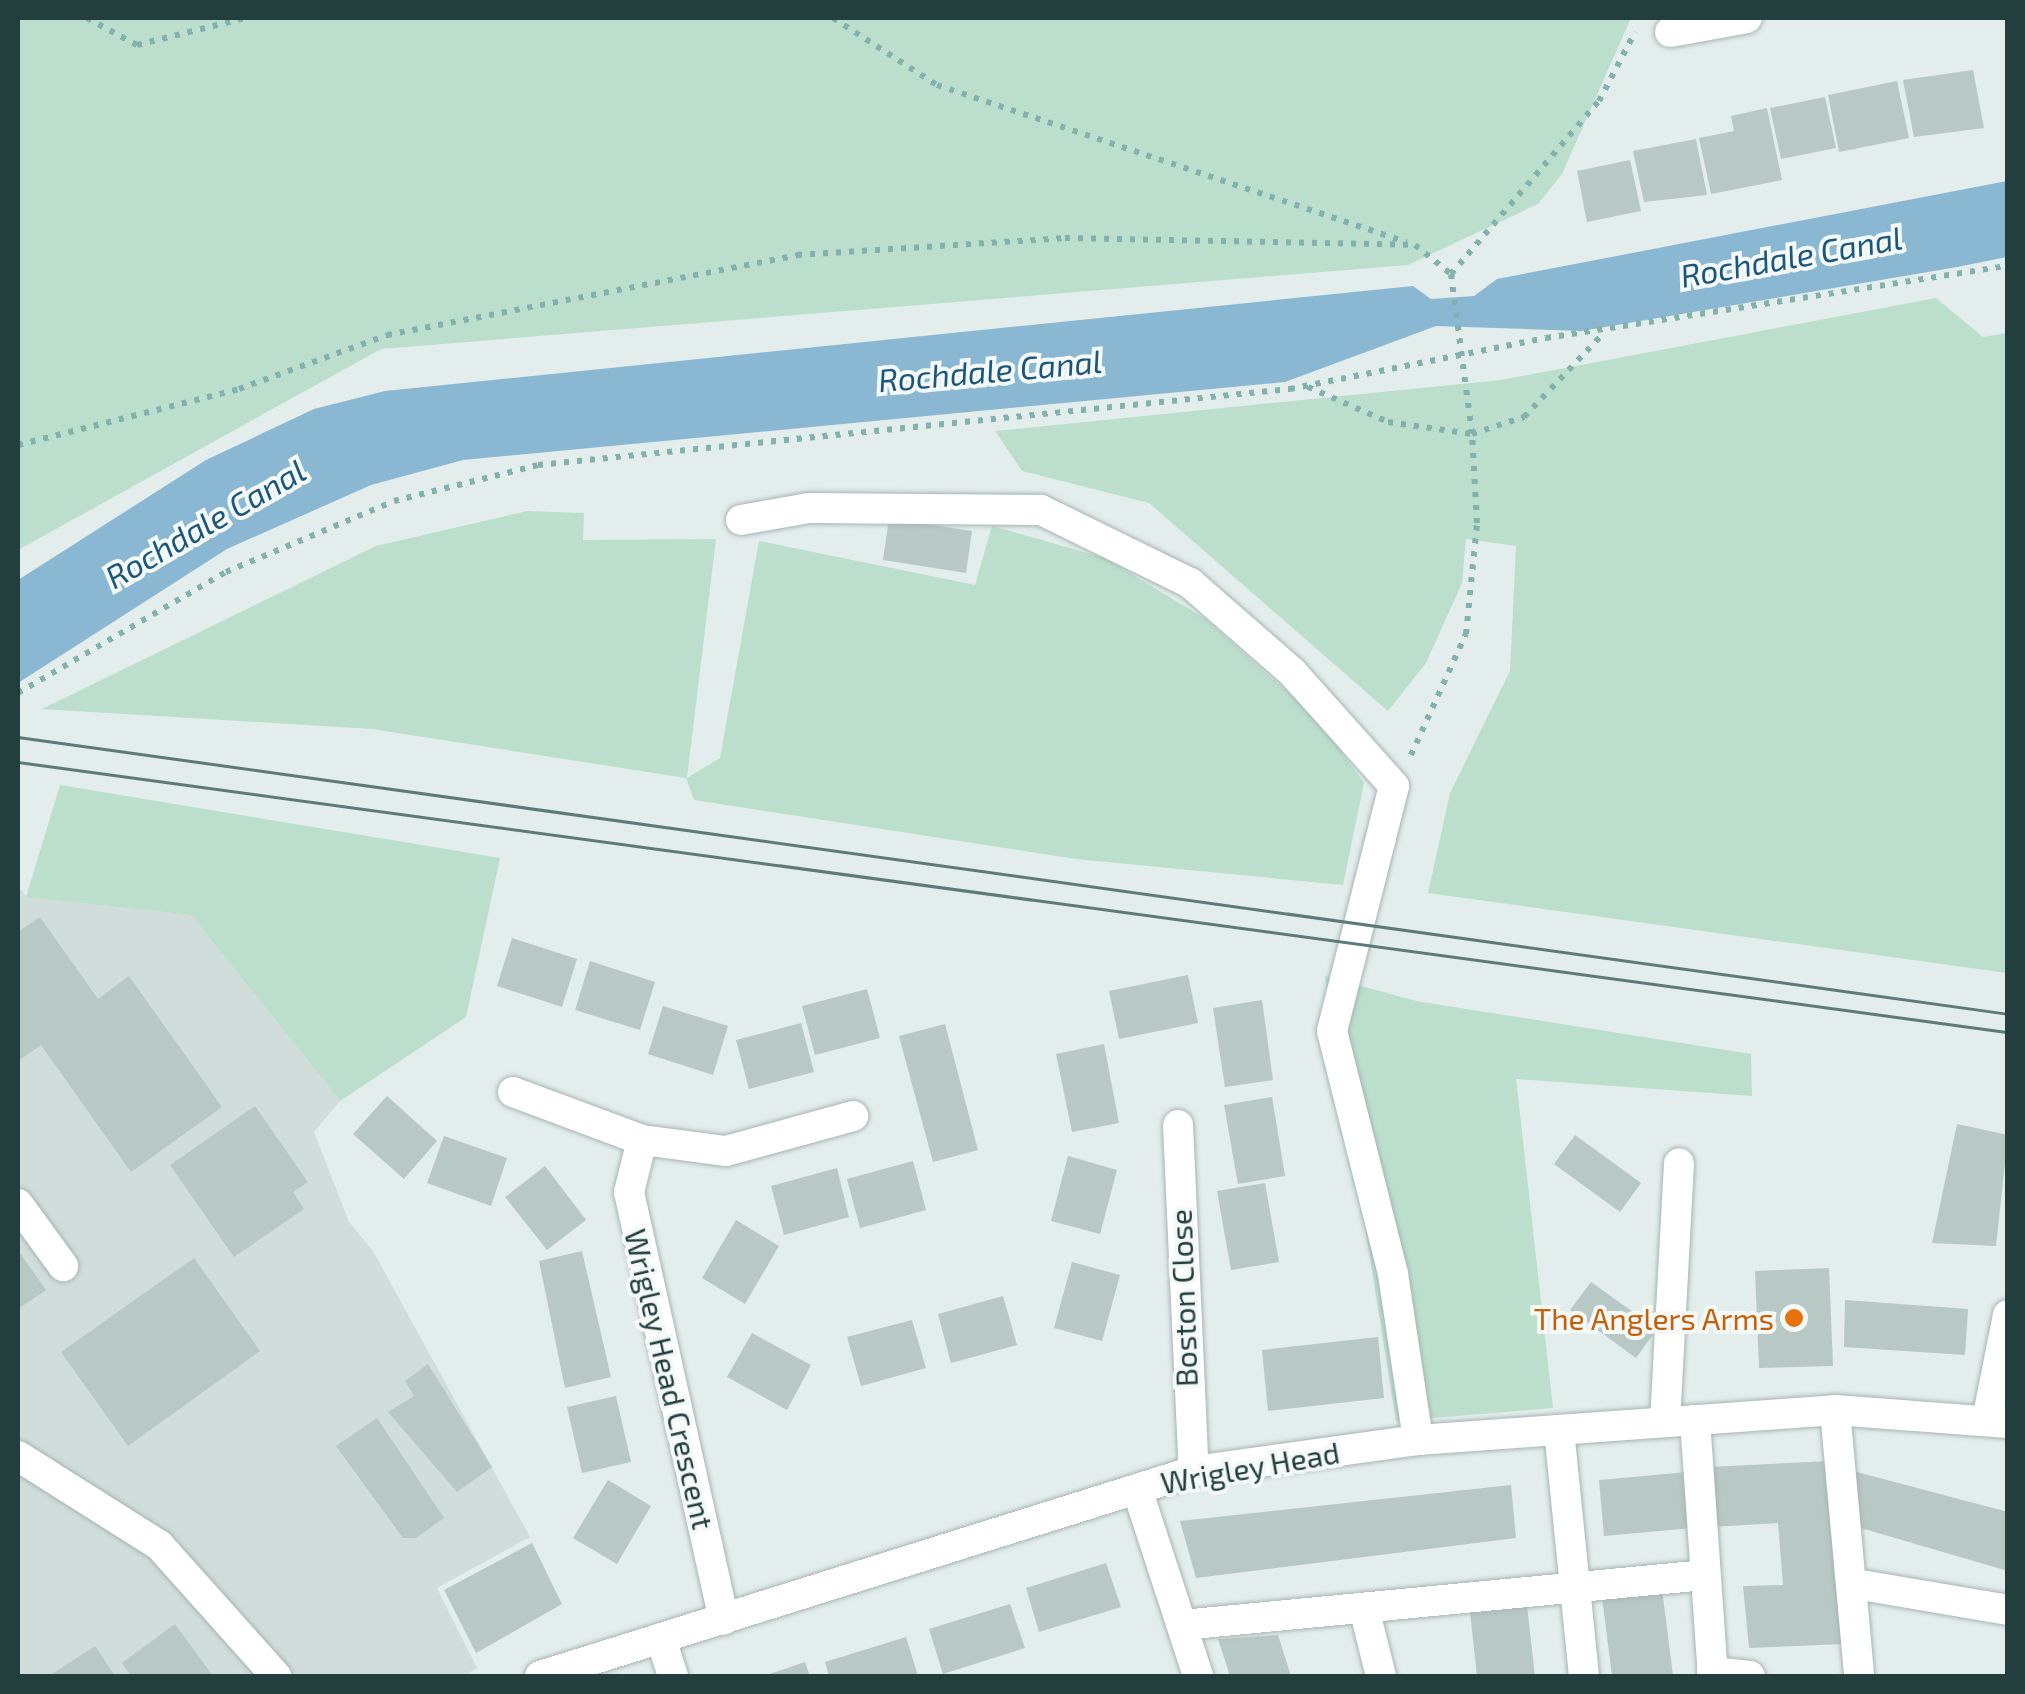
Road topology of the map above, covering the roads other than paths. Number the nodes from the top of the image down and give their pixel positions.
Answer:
1 (1748, 18) edge
2 (1670, 32) dead end
3 (742, 520) dead end
4 (513, 1092) dead end
5 (853, 1116) dead end
6 (1178, 1125) dead end
7 (642, 1140) junction
8 (1679, 1163) dead end
9 (18, 1204) edge
10 (63, 1266) dead end
11 (2008, 1315) edge
12 (1835, 1410) junction
13 (1998, 1419) edge
14 (1696, 1420) junction
15 (1664, 1422) junction
16 (1559, 1430) junction
17 (1418, 1440) junction
18 (18, 1456) edge
19 (1194, 1471) junction
20 (1136, 1488) junction
21 (1705, 1575) junction
22 (1854, 1584) junction
23 (1574, 1588) junction
24 (2008, 1610) edge
25 (1365, 1612) junction
26 (724, 1620) junction
27 (1182, 1626) junction
28 (661, 1639) junction
29 (1712, 1674) edge
30 (276, 1676) edge
31 (540, 1676) edge
32 (673, 1676) edge
33 (1198, 1676) edge
34 (1381, 1676) edge
35 (1584, 1676) edge
36 (1750, 1676) edge
37 (1859, 1676) edge

1 - 2 street
3 - 17 street
4 - 7 street
5 - 7 street
6 - 19 street, Boston Close
7 - 26 street, Wrigley Head Crescent
8 - 15 street
9 - 10 street
11 - 13 street
12 - 13 street, Wrigley Head
12 - 14 street, Wrigley Head
12 - 22 street
14 - 15 street, Wrigley Head
14 - 21 street
15 - 16 street, Wrigley Head
16 - 17 street, Wrigley Head
16 - 23 street
17 - 19 street, Wrigley Head
18 - 30 street
19 - 20 street, Wrigley Head
20 - 26 street, Wrigley Head
20 - 27 street
21 - 23 street
21 - 29 street
22 - 24 street
22 - 37 street
23 - 25 street
23 - 35 street
25 - 27 street
25 - 34 street
26 - 28 street, Wrigley Head
27 - 33 street
28 - 31 street, Wrigley Head
28 - 32 street
29 - 36 street

